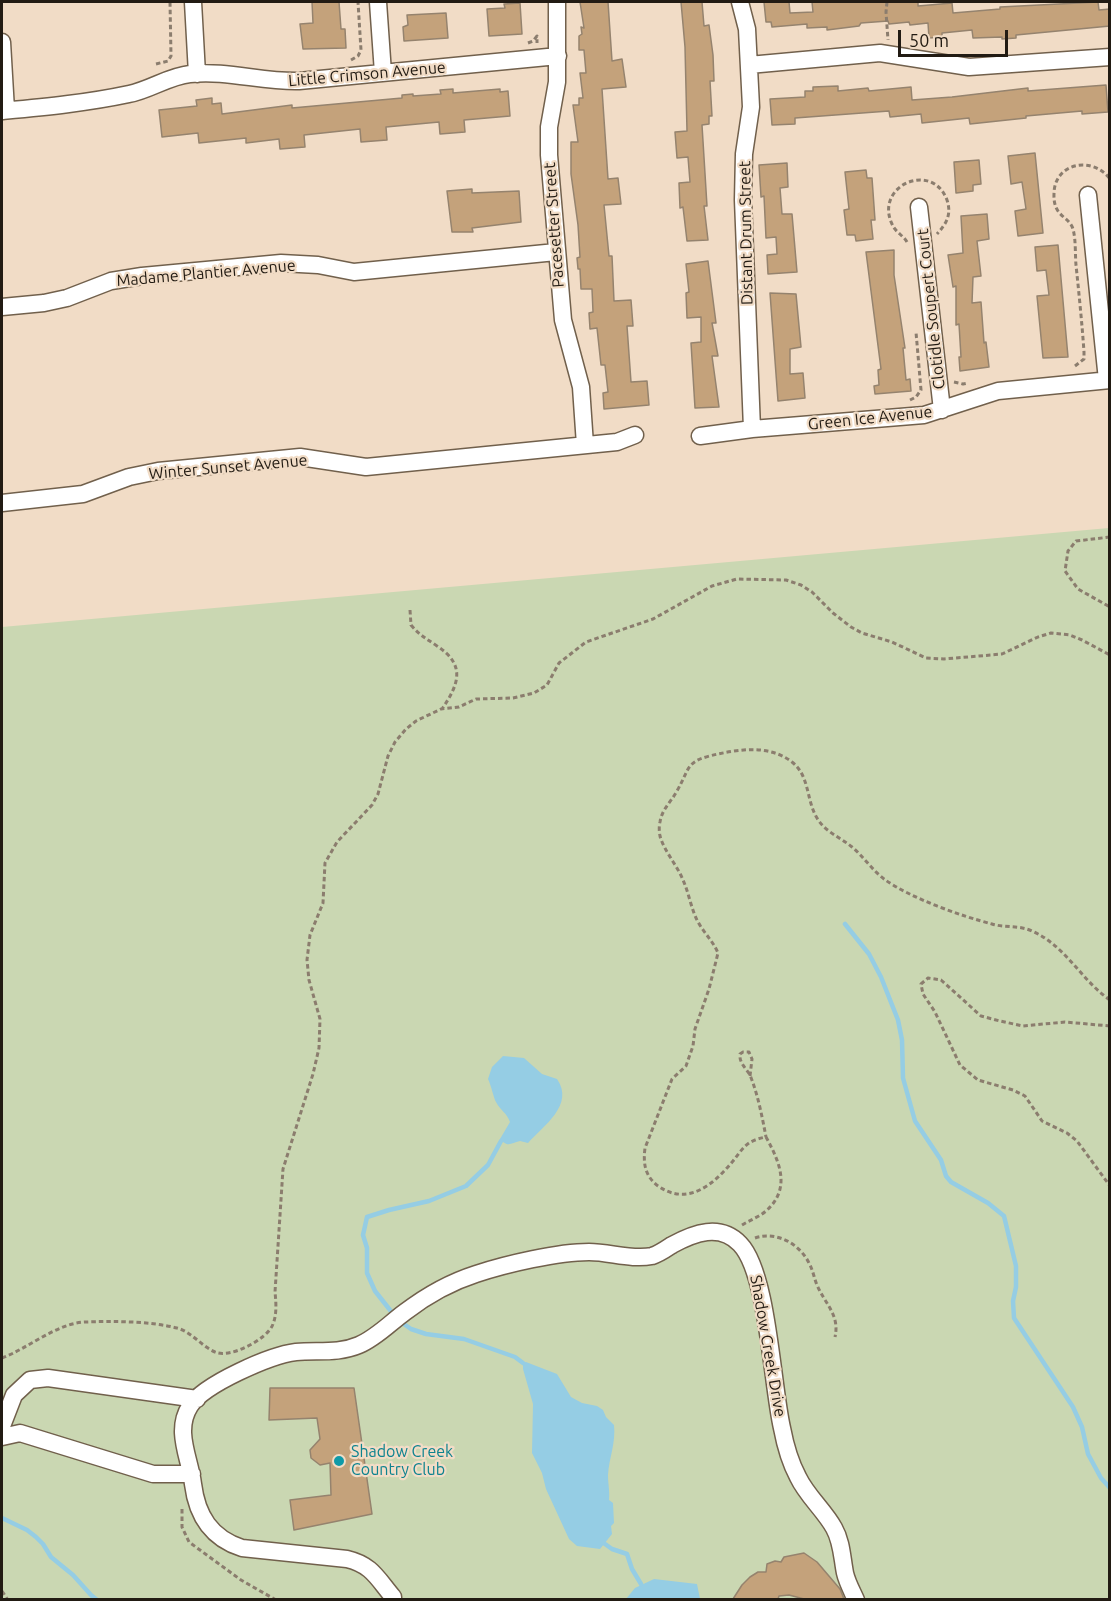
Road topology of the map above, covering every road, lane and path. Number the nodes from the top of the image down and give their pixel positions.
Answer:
1 (170, 2) edge
2 (193, 2) edge
3 (358, 2) edge
4 (378, 2) edge
5 (557, 2) edge
6 (740, 2) edge
7 (887, 2) edge
8 (888, 40) dead end
9 (2, 42) edge
10 (525, 43) dead end
11 (558, 56) junction
12 (1110, 57) edge
13 (537, 58) junction
14 (342, 60) dead end
15 (156, 64) dead end
16 (749, 65) junction
17 (197, 74) junction
18 (383, 74) junction
19 (4, 111) edge
20 (1110, 179) edge
21 (1088, 195) dead end
22 (919, 207) dead end
23 (936, 241) dead end
24 (909, 248) dead end
25 (556, 252) junction
26 (2, 307) edge
27 (916, 331) dead end
28 (1070, 367) dead end
29 (949, 376) dead end
30 (977, 380) dead end
31 (1108, 380) edge
32 (900, 401) dead end
33 (942, 410) junction
34 (752, 429) junction
35 (635, 435) dead end
36 (700, 436) dead end
37 (585, 446) junction
38 (2, 503) edge
39 (1110, 537) edge
40 (1110, 607) edge
41 (410, 610) dead end
42 (1110, 655) edge
43 (441, 709) junction
44 (1110, 1000) edge
45 (1110, 1026) edge
46 (750, 1076) junction
47 (766, 1137) junction
48 (1110, 1186) edge
49 (738, 1230) dead end
50 (751, 1239) dead end
51 (835, 1336) dead end
52 (2, 1358) edge
53 (197, 1399) junction
54 (2, 1426) edge
55 (2, 1437) edge
56 (192, 1474) junction
57 (2, 1591) edge
58 (393, 1597) dead end
59 (8, 1599) edge
60 (856, 1599) edge

1 - 15 path
2 - 17 street
3 - 14 path
4 - 18 street
5 - 11 street, Pacesetter Street
6 - 16 street, Distant Drum Street
7 - 8 path
9 - 19 street
10 - 13 path
11 - 13 street, Little Crimson Avenue
11 - 25 street, Pacesetter Street
12 - 16 street
13 - 18 street, Little Crimson Avenue
16 - 34 street, Distant Drum Street
17 - 18 street, Little Crimson Avenue
17 - 19 street, Little Crimson Avenue
20 - 28 path
21 - 31 street
22 - 33 street, Clotidle Soupert Court
23 - 24 path
25 - 26 street, Madame Plantier Avenue
25 - 37 street, Pacesetter Street
27 - 32 path
29 - 30 path
31 - 33 street, Green Ice Avenue
33 - 34 street, Green Ice Avenue
34 - 36 street, Green Ice Avenue
35 - 37 street, Winter Sunset Avenue
37 - 38 street, Winter Sunset Avenue
39 - 40 path
41 - 43 path
42 - 43 path
43 - 52 path
44 - 47 path
45 - 48 path
46 - 46 path
46 - 47 path
47 - 49 path
50 - 51 path
53 - 54 street
53 - 56 street, Shadow Creek Drive
53 - 60 street, Shadow Creek Drive
55 - 56 street
56 - 58 street, Shadow Creek Drive
57 - 59 path

